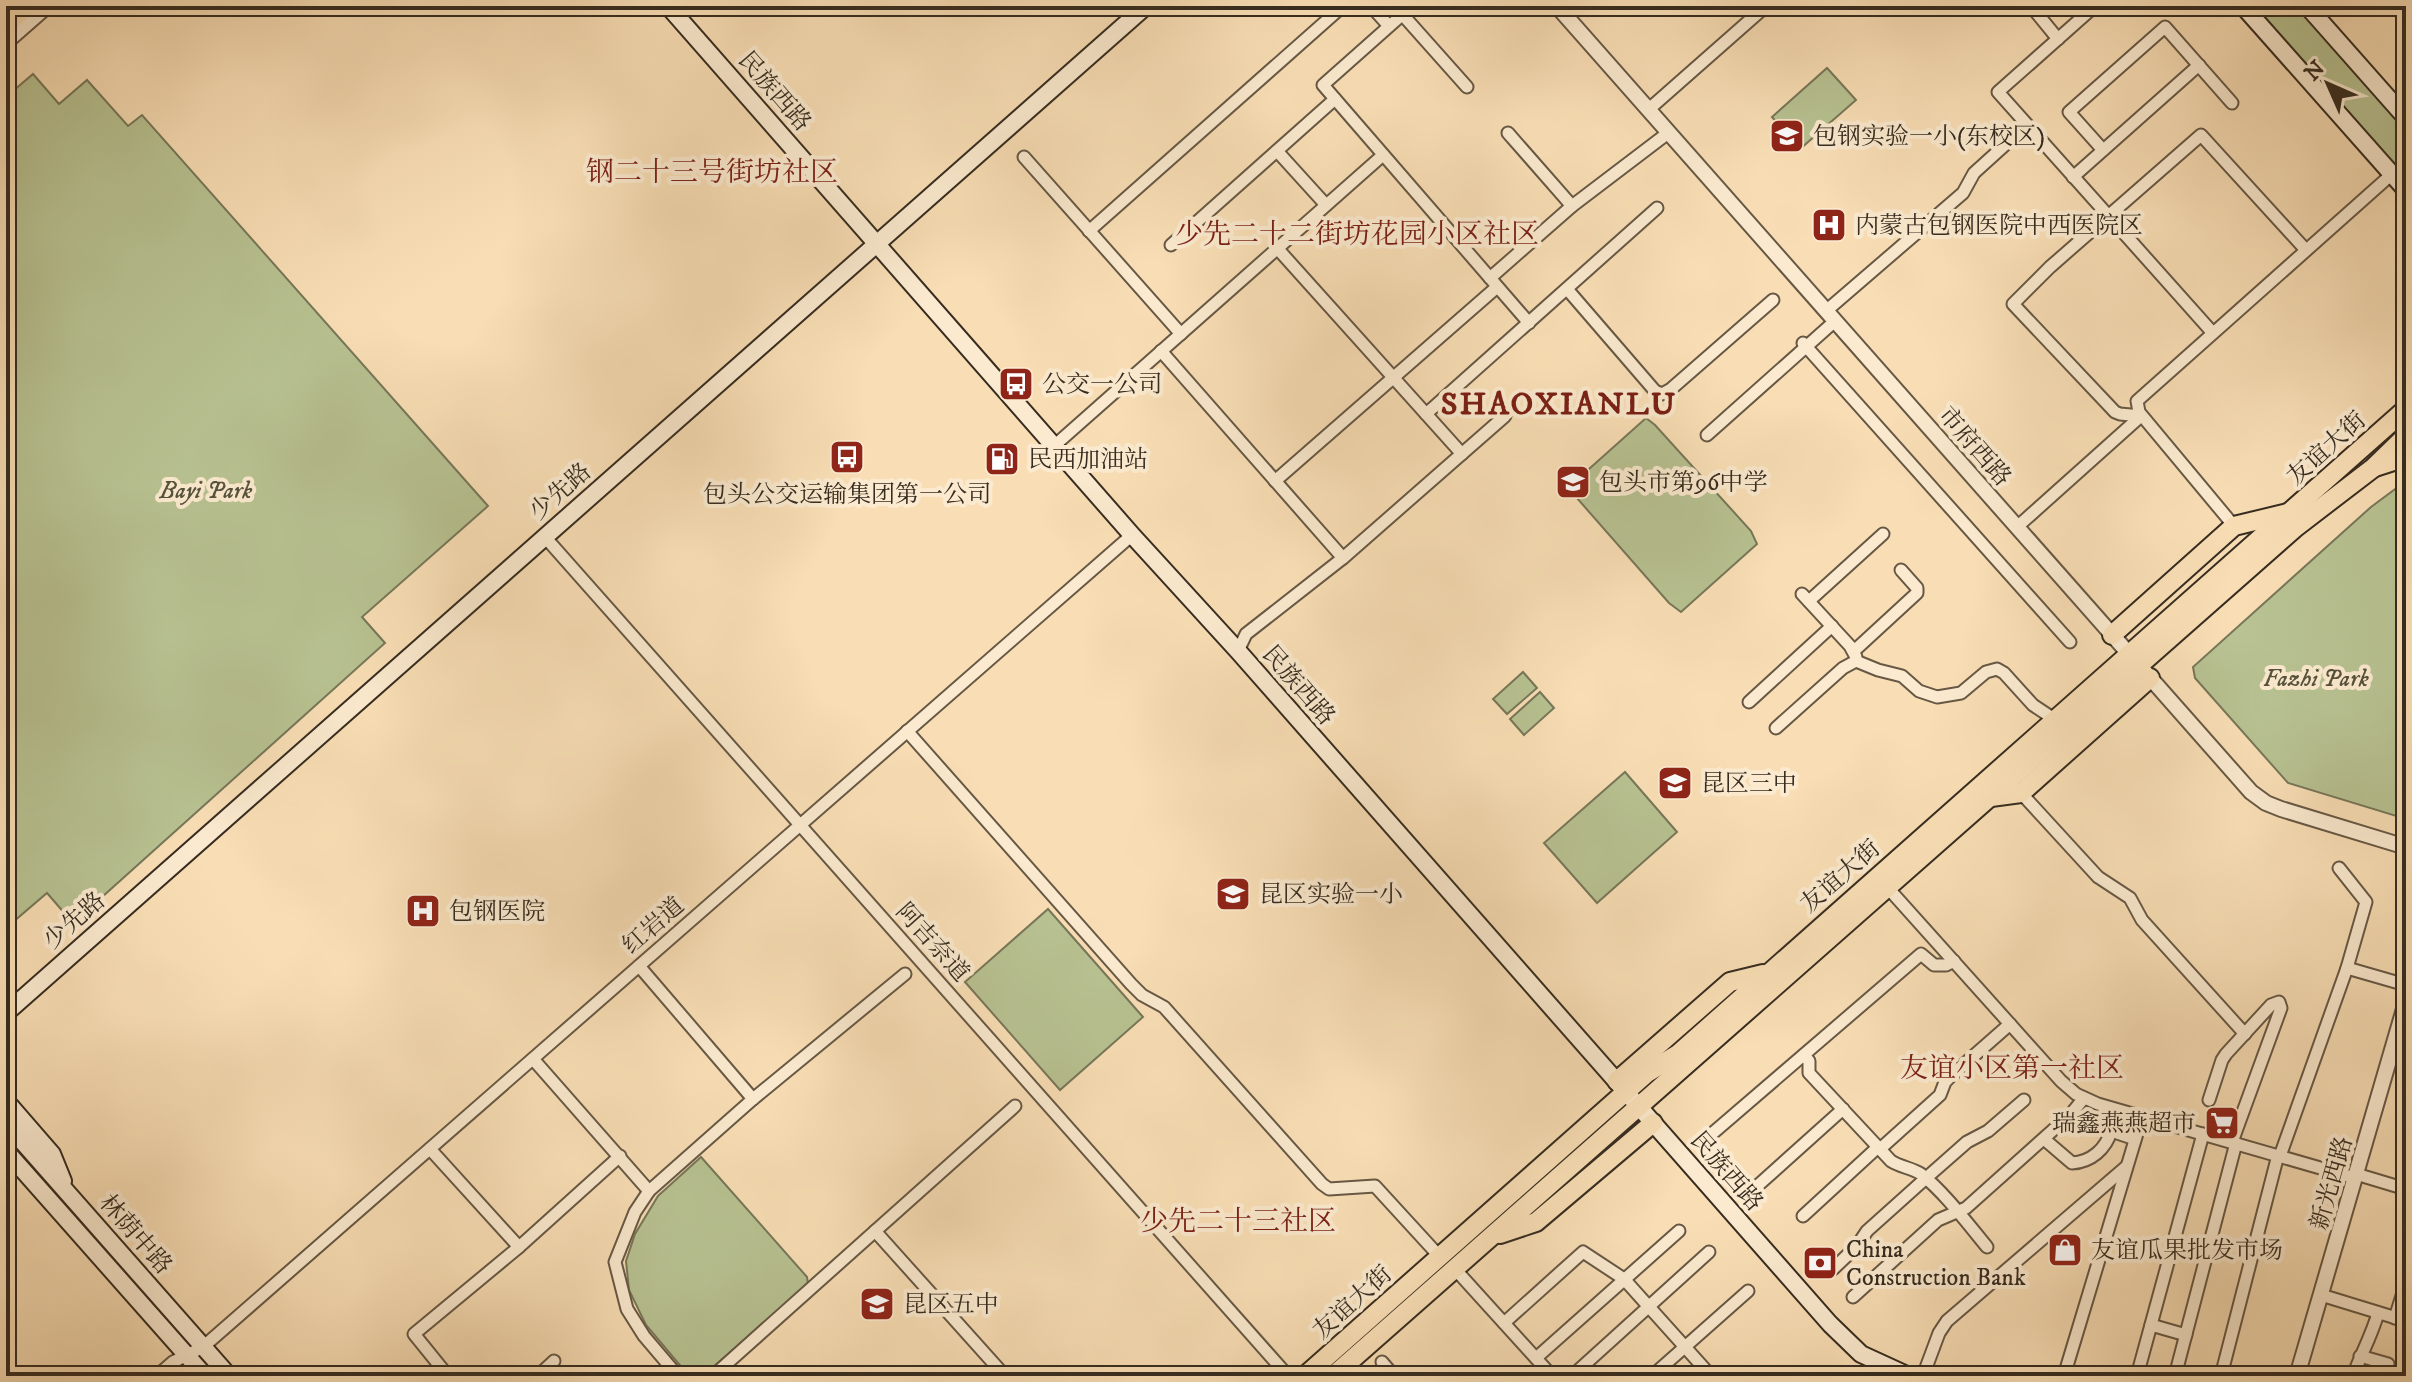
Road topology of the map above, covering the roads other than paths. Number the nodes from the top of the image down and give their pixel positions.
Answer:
1 (27, 6) edge
2 (47, 6) edge
3 (668, 6) edge
4 (1146, 6) edge
5 (1343, 6) edge
6 (1371, 6) edge
7 (1557, 6) edge
8 (1766, 6) edge
9 (2031, 6) edge
10 (2095, 6) edge
11 (2243, 6) edge
12 (2307, 6) edge
13 (1407, 10) edge
14 (6, 25) edge
15 (1389, 26) junction
16 (2058, 39) junction
17 (6, 42) edge
18 (2199, 65) junction
19 (1467, 87) dead end
20 (1335, 99) junction
21 (2232, 103) dead end
22 (1648, 110) junction
23 (2406, 118) edge
24 (2027, 125) junction
25 (1508, 133) dead end
26 (1668, 133) junction
27 (2103, 150) junction
28 (1277, 151) junction
29 (1383, 155) junction
30 (1024, 157) dead end
31 (2392, 174) junction
32 (2073, 177) junction
33 (2406, 190) edge
34 (1326, 205) junction
35 (1572, 206) junction
36 (1657, 208) dead end
37 (2109, 216) junction
38 (1089, 231) junction
39 (877, 243) junction
40 (1171, 245) dead end
41 (1277, 248) junction
42 (2305, 249) junction
43 (1494, 282) junction
44 (1567, 289) junction
45 (1773, 300) dead end
46 (1831, 316) junction
47 (1529, 323) junction
48 (2212, 332) junction
49 (1181, 334) junction
50 (1805, 345) junction
51 (1161, 351) junction
52 (1393, 378) junction
53 (2406, 409) edge
54 (1426, 414) junction
55 (1505, 416) dead end
56 (2141, 416) junction
57 (1707, 435) dead end
58 (2406, 436) edge
59 (1054, 446) junction
60 (1462, 454) junction
61 (2406, 457) edge
62 (2373, 468) junction
63 (1275, 481) junction
64 (2290, 512) junction
65 (2234, 526) junction
66 (2017, 527) junction
67 (1883, 534) dead end
68 (1132, 535) junction
69 (545, 537) junction
70 (1343, 558) junction
71 (1901, 570) dead end
72 (1832, 626) junction
73 (2112, 635) junction
74 (2070, 642) dead end
75 (1238, 651) junction
76 (1855, 656) junction
77 (2140, 667) junction
78 (1749, 702) dead end
79 (2054, 719) junction
80 (1776, 728) dead end
81 (907, 731) junction
82 (2021, 793) junction
83 (1991, 797) junction
84 (800, 825) junction
85 (2406, 847) edge
86 (2339, 868) dead end
87 (1888, 888) junction
88 (1954, 961) junction
89 (639, 966) junction
90 (2347, 968) junction
91 (905, 974) dead end
92 (1766, 974) junction
93 (2406, 985) edge
94 (2406, 1003) edge
95 (6, 1013) edge
96 (2010, 1024) junction
97 (2245, 1034) junction
98 (1804, 1055) junction
99 (533, 1059) junction
100 (1682, 1060) junction
101 (1621, 1087) junction
102 (2084, 1098) junction
103 (753, 1099) junction
104 (2024, 1100) dead end
105 (2209, 1100) dead end
106 (6, 1101) edge
107 (1015, 1106) dead end
108 (1639, 1107) junction
109 (1843, 1109) junction
110 (2142, 1117) junction
111 (6, 1123) edge
112 (1653, 1123) junction
113 (1581, 1132) junction
114 (1714, 1132) dead end
115 (2203, 1134) junction
116 (2044, 1139) junction
117 (2135, 1139) junction
118 (2234, 1143) junction
119 (1594, 1147) junction
120 (1879, 1148) junction
121 (430, 1149) junction
122 (6, 1151) edge
123 (620, 1156) junction
124 (2279, 1156) junction
125 (2126, 1167) junction
126 (2356, 1176) junction
127 (1925, 1179) junction
128 (1755, 1188) dead end
129 (2406, 1189) edge
130 (649, 1191) junction
131 (68, 1193) junction
132 (1958, 1213) junction
133 (1803, 1216) dead end
134 (875, 1231) junction
135 (1679, 1231) dead end
136 (1490, 1238) junction
137 (519, 1247) junction
138 (1987, 1247) dead end
139 (1709, 1252) dead end
140 (1440, 1257) junction
141 (1455, 1269) junction
142 (1833, 1269) dead end
143 (1624, 1279) junction
144 (2406, 1283) edge
145 (1748, 1291) dead end
146 (2321, 1295) junction
147 (1853, 1297) dead end
148 (1649, 1307) junction
149 (2378, 1313) junction
150 (2400, 1320) edge
151 (1504, 1323) junction
152 (2151, 1325) junction
153 (2186, 1335) junction
154 (203, 1347) junction
155 (1685, 1347) junction
156 (187, 1355) junction
157 (2360, 1356) junction
158 (1536, 1358) junction
159 (554, 1361) dead end
160 (1382, 1362) dead end
161 (157, 1376) edge
162 (205, 1376) edge
163 (229, 1376) edge
164 (448, 1376) edge
165 (538, 1376) edge
166 (678, 1376) edge
167 (713, 1376) edge
168 (1005, 1376) edge
169 (1288, 1376) edge
170 (1305, 1376) edge
171 (1333, 1376) edge
172 (1394, 1376) edge
173 (1552, 1376) edge
174 (1572, 1376) edge
175 (1652, 1376) edge
176 (1711, 1376) edge
177 (1909, 1376) edge
178 (1923, 1376) edge
179 (2064, 1376) edge
180 (2137, 1376) edge
181 (2175, 1376) edge
182 (2221, 1376) edge
183 (2297, 1376) edge
184 (2353, 1376) edge
185 (2384, 1376) edge

1 - 14 main road
2 - 17 street
3 - 39 main road, 民族西路
4 - 39 main road, 少先路
5 - 38 street
6 - 15 street
7 - 22 street, 市府西路
8 - 22 street
9 - 16 street
10 - 16 street
11 - 31 main road
12 - 23 main road
13 - 15 street
13 - 19 street
15 - 20 street
16 - 24 street
18 - 21 street
18 - 27 street
18 - 27 street
20 - 28 street
20 - 29 street
22 - 26 street, 市府西路
24 - 32 street
24 - 46 street
25 - 35 street
26 - 35 street
26 - 46 street, 市府西路
27 - 32 street
28 - 34 street
28 - 40 street
29 - 34 street
29 - 43 street
30 - 38 street
31 - 33 main road
31 - 42 street
32 - 37 street
34 - 41 street
35 - 43 street
36 - 44 street
37 - 42 street
37 - 48 street
37 - 56 street
38 - 49 street
39 - 59 main road, 民族西路
39 - 69 main road, 少先路
41 - 49 street
41 - 52 street
42 - 48 street
43 - 47 street
43 - 52 street
44 - 45 street
44 - 47 street
46 - 50 street
46 - 66 street, 市府西路
47 - 54 street
48 - 56 street
49 - 51 street
50 - 57 street
50 - 74 street
51 - 59 street
51 - 63 street
52 - 54 street
52 - 63 street
53 - 64 main road, 友谊大街
54 - 60 street
55 - 60 street
56 - 65 street
56 - 66 street
58 - 62 main road, 友谊大街
59 - 68 main road, 民族西路
60 - 70 street
61 - 62 main road
62 - 77 main road, 友谊大街
63 - 70 street
64 - 65 main road
64 - 77 main road, 友谊大街
65 - 73 main road
66 - 73 street, 市府西路
67 - 72 street
68 - 75 main road, 民族西路
68 - 81 street, 红岩道
69 - 84 street, 阿吉奈道
69 - 95 main road, 少先路
70 - 75 street
71 - 76 street
72 - 76 street
72 - 78 street
73 - 77 street, 市府西路
75 - 101 main road, 民族西路
76 - 79 street
76 - 80 street
77 - 79 main road, 友谊大街
77 - 82 main road
77 - 83 main road, 友谊大街
77 - 85 street, 市府西路
79 - 92 main road, 友谊大街
81 - 84 street, 红岩道
81 - 140 street
82 - 83 main road
82 - 97 street
83 - 87 main road, 友谊大街
84 - 89 street, 红岩道
84 - 169 street, 阿吉奈道
86 - 90 street
87 - 88 street
87 - 100 main road, 友谊大街
88 - 96 street
88 - 98 street
89 - 99 street, 红岩道
89 - 103 street
90 - 93 street
90 - 124 street
91 - 103 street
92 - 100 main road, 友谊大街
92 - 101 main road
94 - 126 street, 新光西路
96 - 102 street
96 - 120 street
97 - 105 street
97 - 118 street
98 - 109 street
98 - 114 street
99 - 121 street, 红岩道
99 - 123 street
100 - 101 main road, 友谊大街
100 - 108 main road, 友谊大街
101 - 108 main road, 民族西路
101 - 113 main road, 友谊大街
102 - 110 street
102 - 116 street
103 - 130 street
104 - 127 street
106 - 131 main road
107 - 134 street
108 - 112 main road, 民族西路
108 - 119 main road, 友谊大街
109 - 120 street
109 - 128 street
110 - 115 street
110 - 117 street
111 - 131 main road, 林荫中路
112 - 136 main road
112 - 177 main road, 民族西路
113 - 119 main road
113 - 140 main road, 友谊大街
115 - 118 street
115 - 152 street
116 - 117 street
116 - 132 street
117 - 125 street
118 - 124 street
118 - 153 street
119 - 136 main road, 友谊大街
120 - 127 street
120 - 133 street
121 - 137 street
121 - 154 street, 红岩道
122 - 156 main road
123 - 130 street
123 - 137 street
124 - 126 street
124 - 182 street
125 - 178 street
125 - 179 street
126 - 129 street
126 - 146 street, 新光西路
127 - 132 street
127 - 142 street
130 - 166 street
131 - 154 main road, 林荫中路
132 - 138 street
132 - 147 street
134 - 167 street
134 - 168 street
135 - 143 street
136 - 141 main road, 友谊大街
137 - 164 street
139 - 148 street
140 - 170 main road, 友谊大街
141 - 151 street
141 - 171 main road, 友谊大街
143 - 148 street
143 - 151 street
143 - 158 street
144 - 150 street
145 - 155 street
146 - 149 street
146 - 183 street, 新光西路
148 - 155 street
148 - 174 street
149 - 150 street
149 - 157 street
151 - 158 street
152 - 153 street
152 - 180 street
153 - 181 street
154 - 156 street, 红岩道
154 - 163 main road, 林荫中路
155 - 175 street
155 - 176 street
156 - 161 street, 红岩道
156 - 162 main road
157 - 184 street
157 - 185 street
158 - 173 street
159 - 165 street
160 - 172 street

